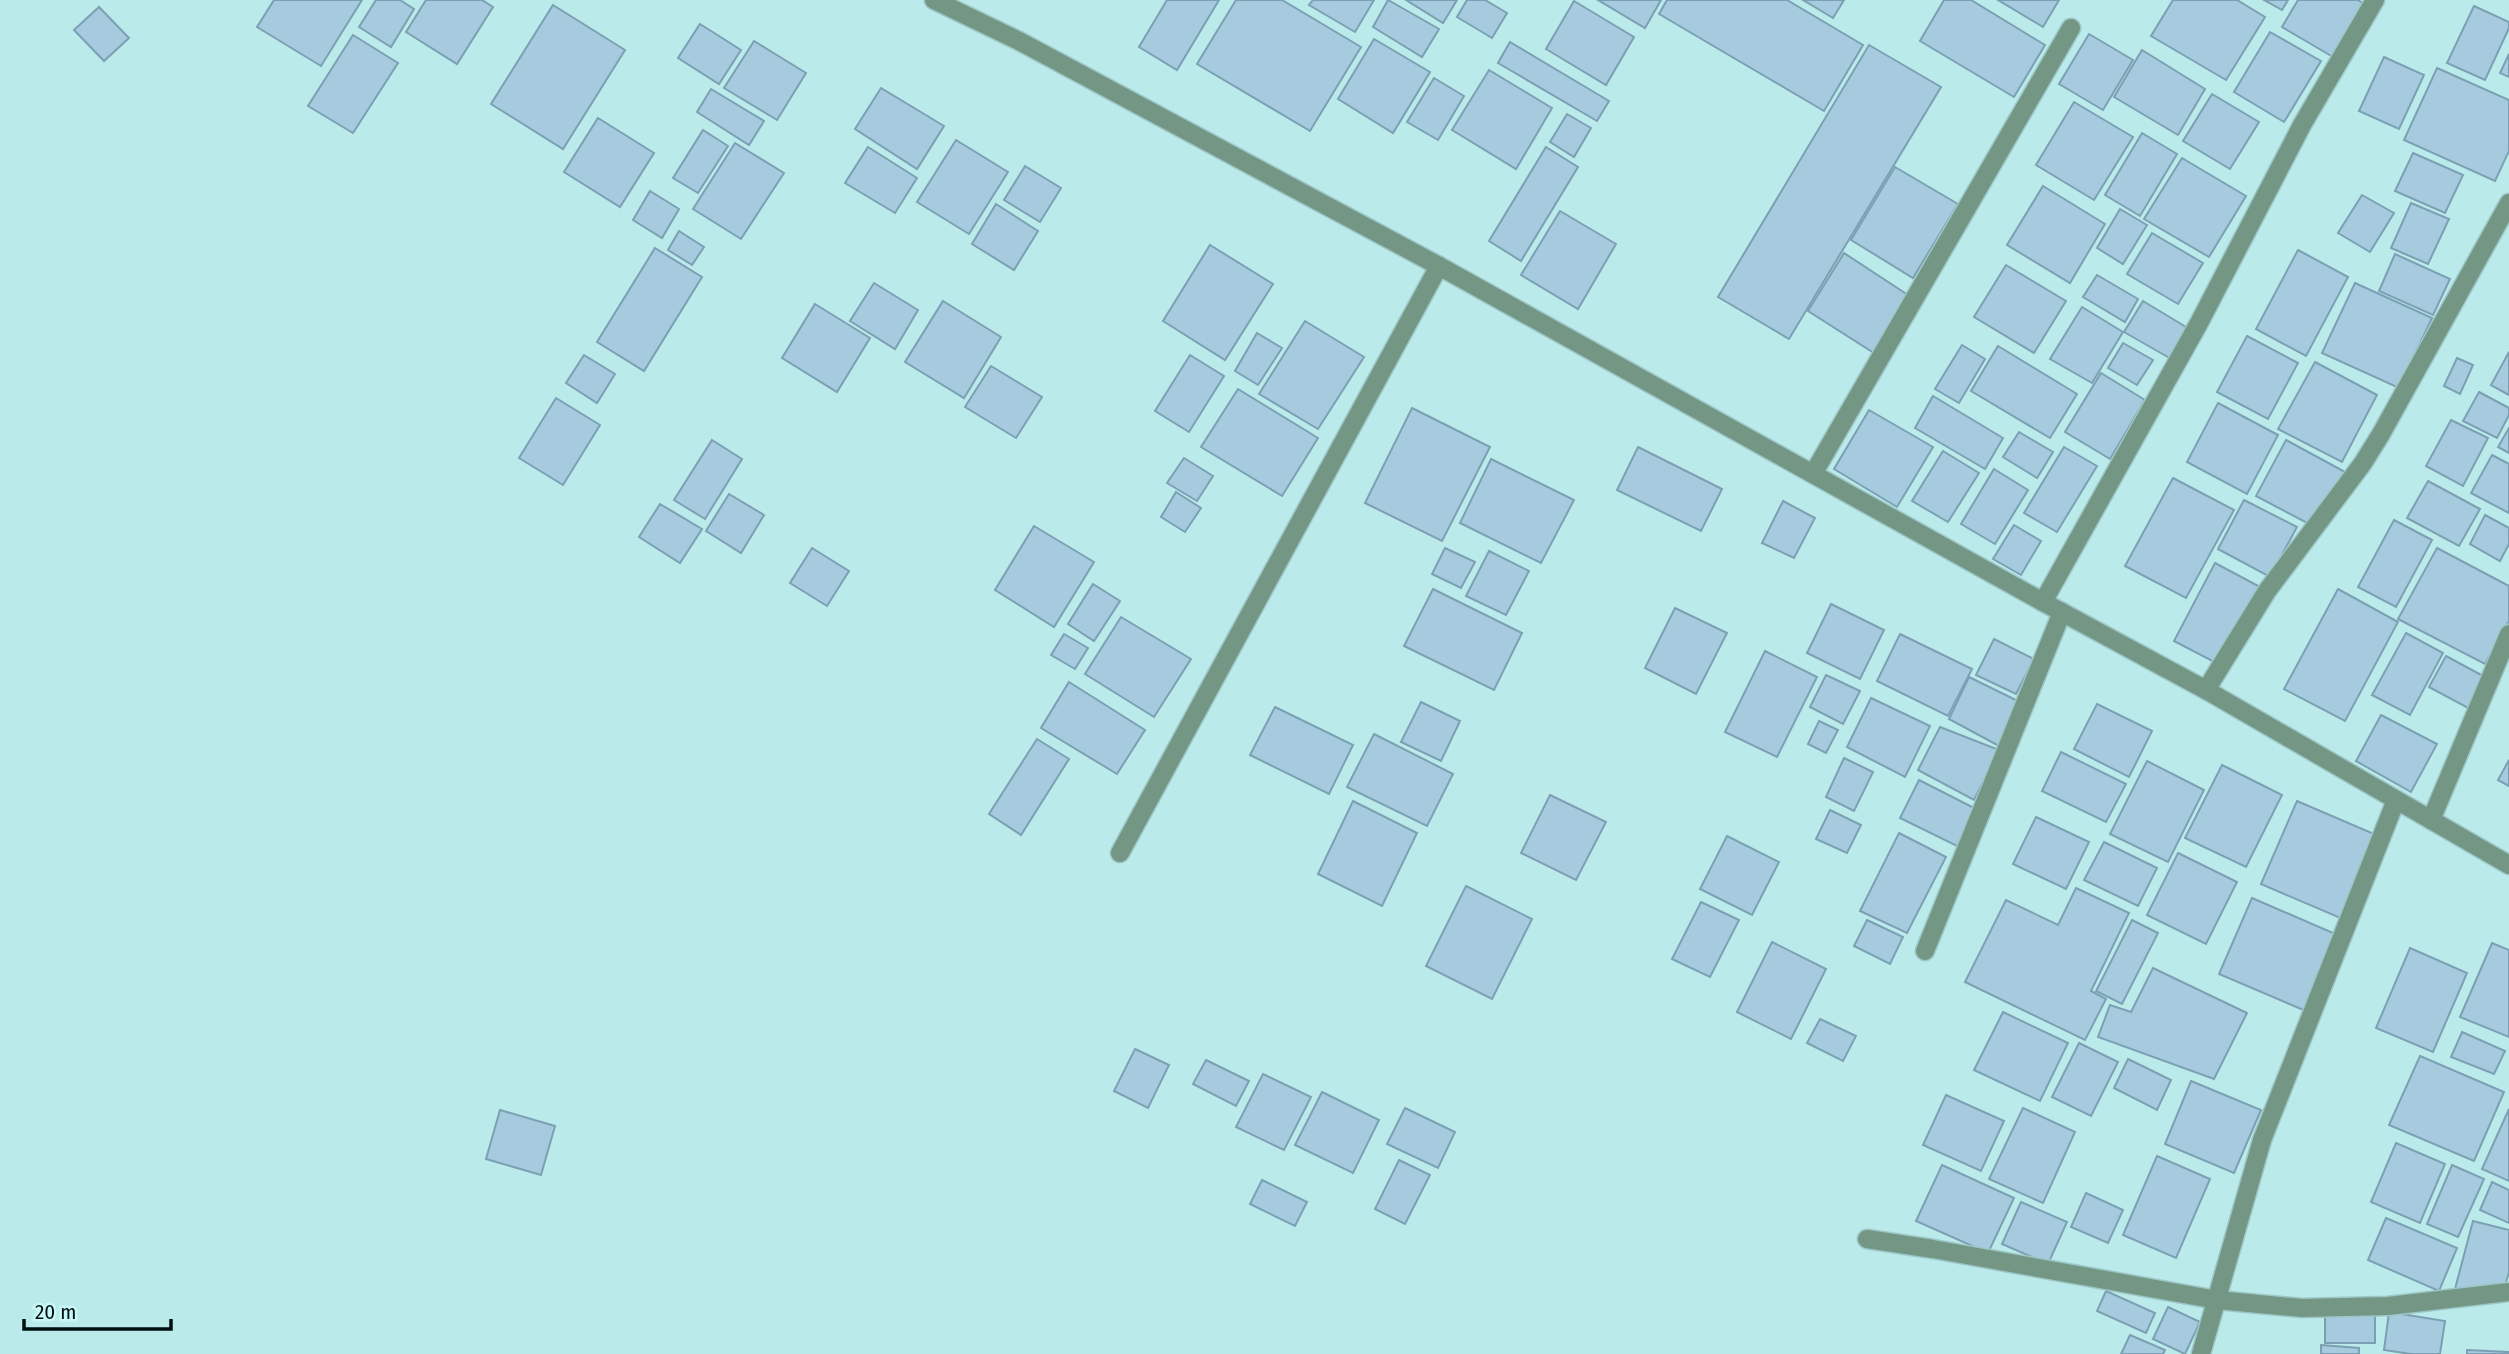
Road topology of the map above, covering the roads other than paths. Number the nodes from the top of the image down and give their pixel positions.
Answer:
1 (934, 0) edge
2 (2375, 0) edge
3 (2071, 28) dead end
4 (2509, 203) edge
5 (1439, 266) junction
6 (1813, 474) junction
7 (2043, 601) junction
8 (2062, 612) junction
9 (2509, 634) edge
10 (2206, 690) junction
11 (2396, 800) junction
12 (2431, 820) junction
13 (1120, 853) dead end
14 (2509, 865) edge
15 (1925, 951) dead end
16 (1867, 1239) dead end
17 (2509, 1292) edge
18 (2217, 1300) junction
19 (2201, 1354) edge

1 - 5 street
2 - 7 street
3 - 6 street
4 - 10 street
5 - 6 street
5 - 13 street
6 - 7 street
7 - 8 street
8 - 10 street
8 - 15 street
9 - 12 street
10 - 11 street
11 - 12 street
11 - 18 street
12 - 14 street
16 - 18 street
17 - 18 street
18 - 19 street

